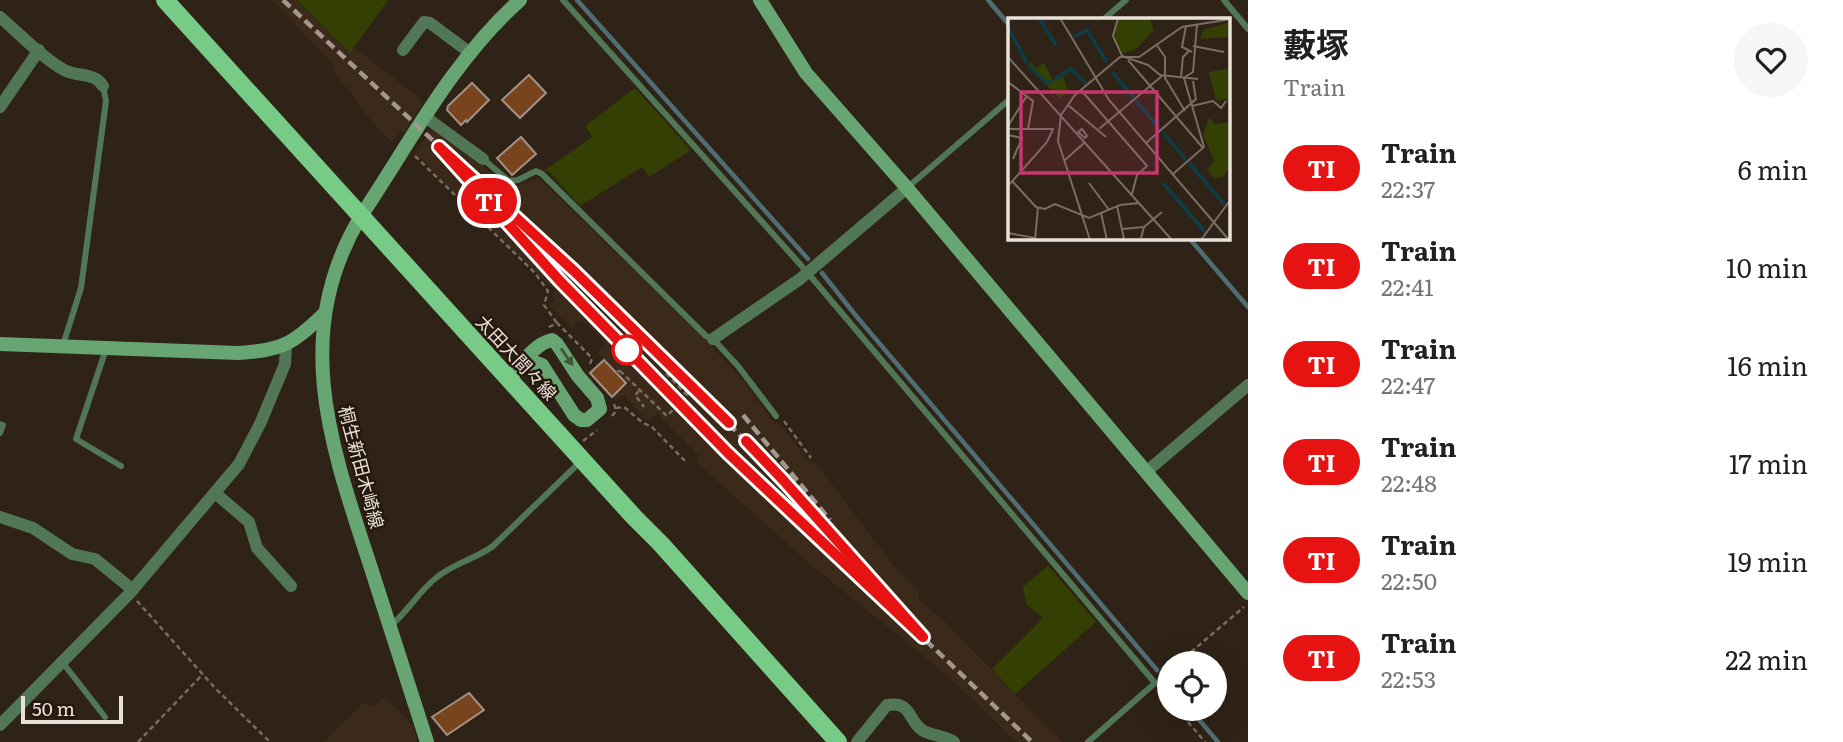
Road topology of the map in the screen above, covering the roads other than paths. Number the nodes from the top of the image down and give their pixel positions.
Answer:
1 (165, 0) edge
2 (520, 0) edge
3 (563, 0) edge
4 (760, 0) edge
5 (1126, 0) edge
6 (1224, 0) edge
7 (0, 17) edge
8 (1105, 18) edge
9 (1248, 29) edge
10 (39, 50) junction
11 (403, 50) dead end
12 (469, 52) junction
13 (103, 86) joint
14 (1008, 101) edge
15 (0, 107) edge
16 (425, 116) junction
17 (483, 159) joint
18 (907, 188) junction
19 (361, 216) junction
20 (807, 272) junction
21 (325, 313) junction
22 (713, 339) junction
23 (0, 344) edge
24 (63, 345) junction
25 (285, 345) junction
26 (107, 347) junction
27 (514, 374) junction
28 (1248, 385) edge
29 (776, 416) road end
30 (0, 424) edge
31 (0, 433) edge
32 (582, 460) junction
33 (121, 466) dead end
34 (1146, 471) junction
35 (215, 494) junction
36 (0, 517) edge
37 (291, 586) dead end
38 (131, 592) junction
39 (1248, 593) edge
40 (390, 626) junction
41 (63, 663) junction
42 (105, 718) dead end
43 (0, 725) edge
44 (428, 742) edge
45 (838, 742) edge
46 (857, 742) edge
47 (954, 742) edge
48 (1088, 742) edge

1 - 19 main road, 太田大間々線
2 - 12 street, 桐生新田木崎線
3 - 20 lane
4 - 18 street
5 - 8 lane
6 - 9 lane
7 - 10 street
10 - 13 street
10 - 15 street
11 - 12 street
12 - 16 street, 桐生新田木崎線
13 - 24 lane
14 - 18 lane
16 - 17 street
16 - 19 street, 桐生新田木崎線
17 - 22 lane
18 - 20 street
18 - 34 street
19 - 21 street, 桐生新田木崎線
19 - 27 main road, 太田大間々線
20 - 22 street
20 - 48 lane
21 - 25 street
21 - 40 street, 桐生新田木崎線
22 - 29 lane
23 - 24 street
24 - 26 street
25 - 26 street
25 - 35 street
26 - 33 lane
27 -> 27 street
27 - 32 main road, 太田大間々線
28 - 34 street
30 - 31 lane
32 - 40 lane
32 - 45 main road, 太田大間々線
34 - 39 street
35 - 37 street
35 - 38 street
36 - 38 street
38 - 41 street
40 - 44 street, 桐生新田木崎線
41 - 42 lane
41 - 43 street
46 - 47 street

